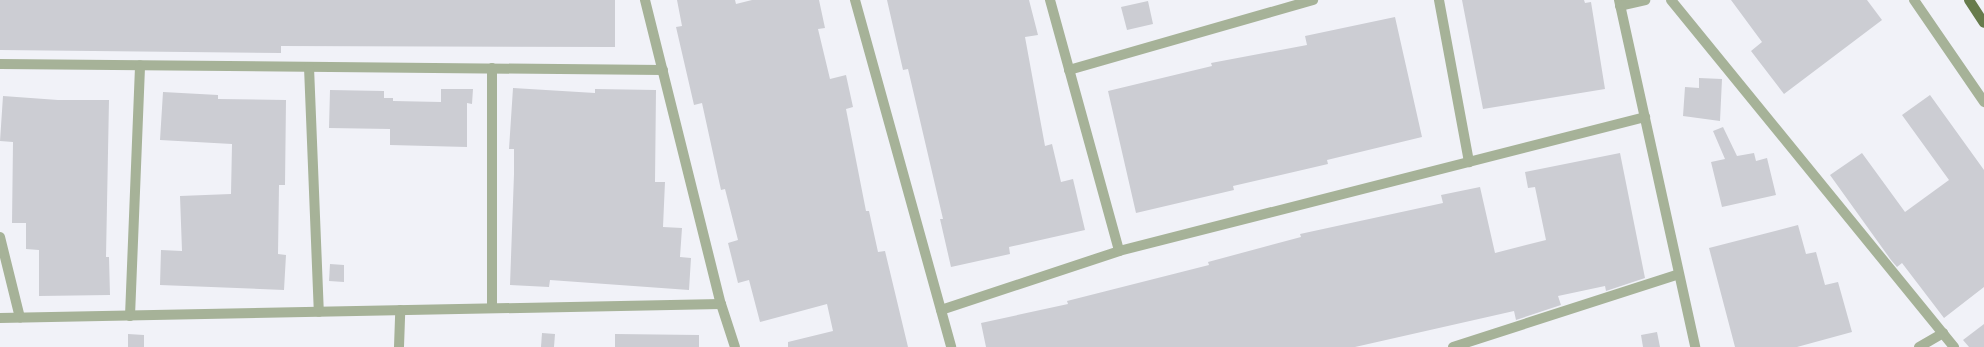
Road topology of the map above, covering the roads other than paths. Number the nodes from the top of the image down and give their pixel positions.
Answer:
1 (645, 0) edge
2 (856, 0) edge
3 (1050, 0) edge
4 (1313, 0) edge
5 (1439, 0) edge
6 (1645, 0) edge
7 (1671, 0) edge
8 (1914, 0) edge
9 (1969, 0) edge
10 (1619, 3) edge
11 (1984, 23) edge
12 (0, 64) edge
13 (140, 65) junction
14 (309, 67) junction
15 (492, 68) junction
16 (663, 70) junction
17 (1069, 70) junction
18 (1984, 102) edge
19 (1644, 117) junction
20 (1469, 162) junction
21 (0, 237) edge
22 (1119, 251) junction
23 (1679, 274) junction
24 (721, 304) junction
25 (492, 308) junction
26 (400, 310) junction
27 (941, 310) junction
28 (319, 312) junction
29 (130, 316) junction
30 (0, 318) edge
31 (20, 318) junction
32 (1943, 333) junction
33 (399, 347) edge
34 (735, 347) edge
35 (951, 347) edge
36 (1453, 347) edge
37 (1694, 347) edge
38 (1919, 347) edge
39 (1954, 347) edge

1 - 16 street
2 - 27 street
3 - 17 street
4 - 17 street
5 - 20 street
6 - 10 street
7 - 32 street
8 - 18 street
9 - 11 main road
10 - 19 street
12 - 13 street
13 - 14 street
13 - 29 street
14 - 15 street
14 - 28 street
15 - 16 street
15 - 25 street
16 - 24 street
17 - 22 street
19 - 20 street
19 - 23 street
20 - 22 street
21 - 31 street
22 - 27 street
23 - 36 street
23 - 37 street
24 - 25 street
24 - 34 street
25 - 26 street
26 - 28 street
26 - 33 street
27 - 35 street
28 - 29 street
29 - 31 street
30 - 31 street
32 - 38 street
32 - 39 street

